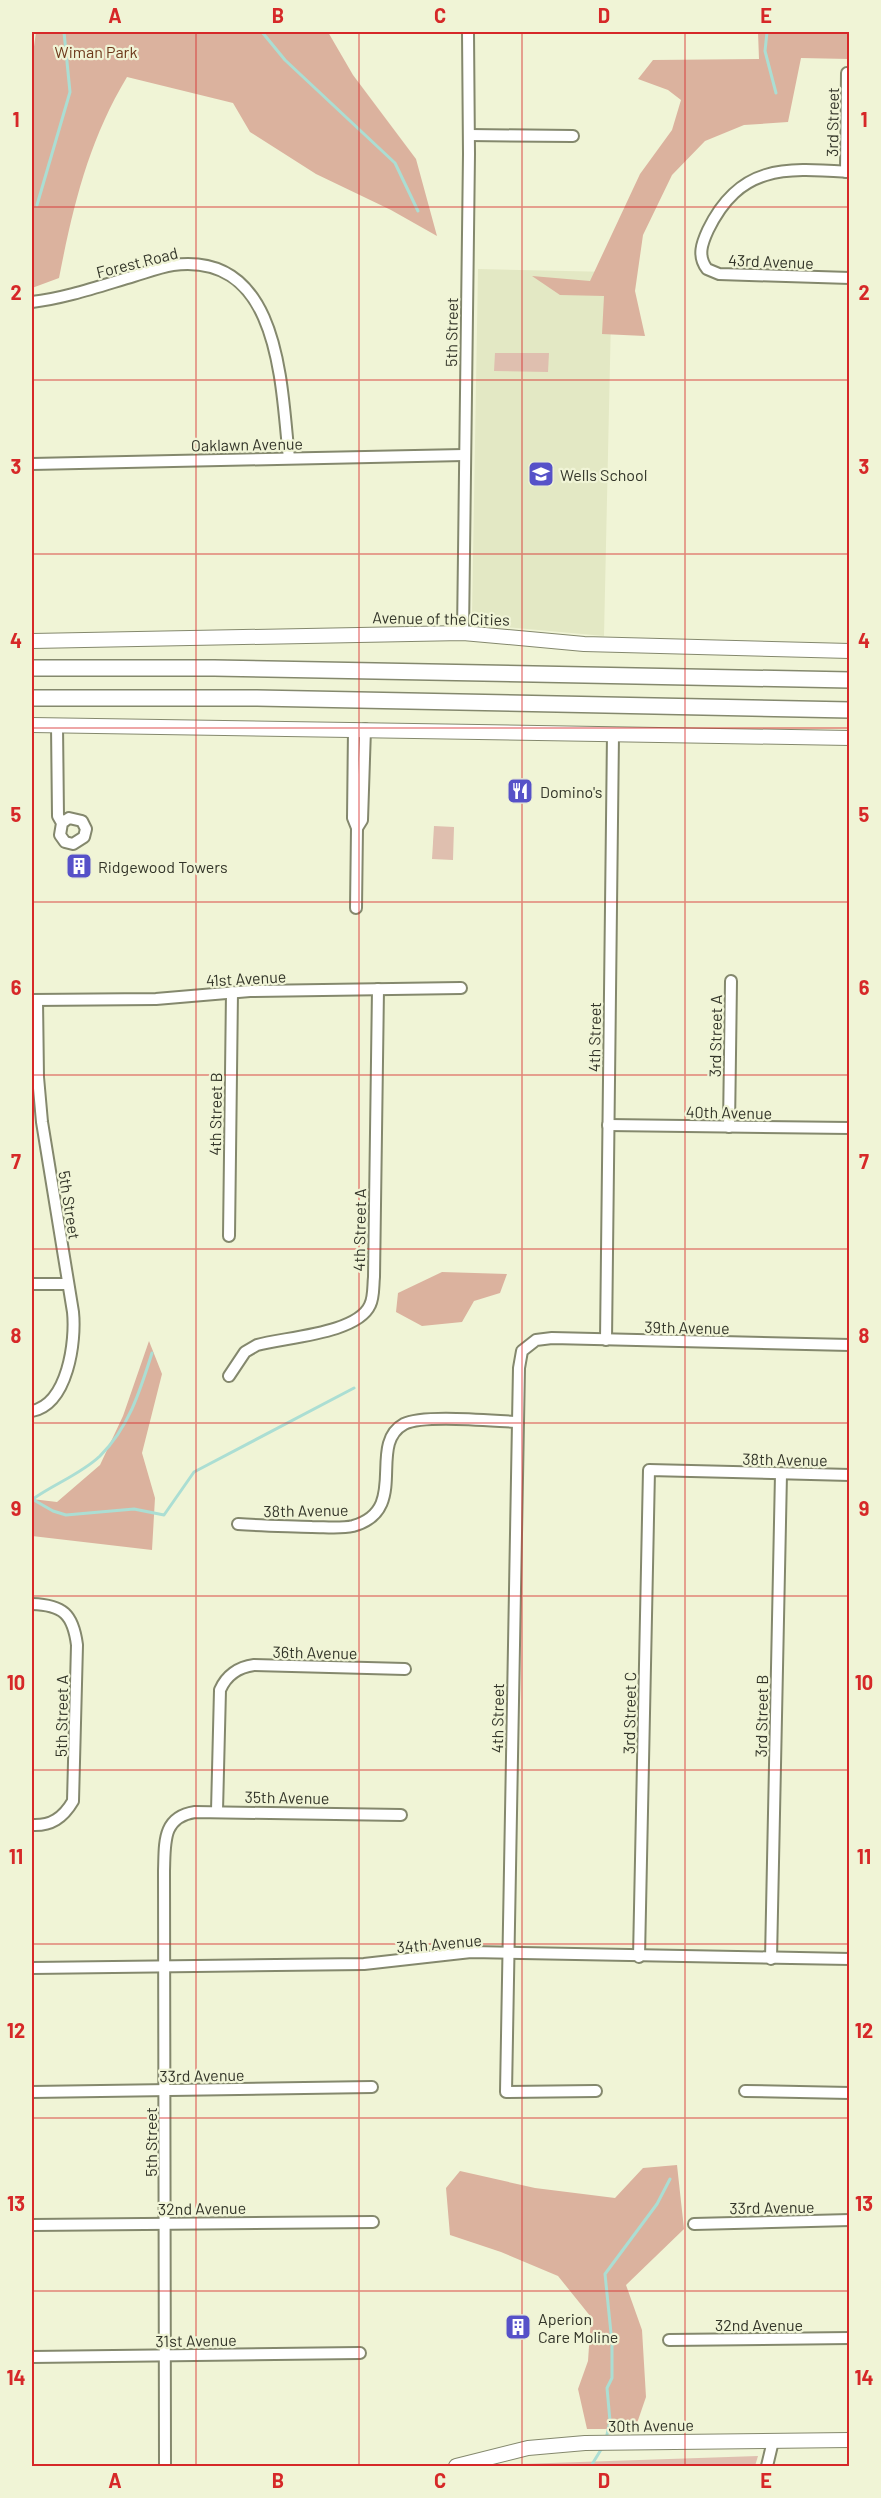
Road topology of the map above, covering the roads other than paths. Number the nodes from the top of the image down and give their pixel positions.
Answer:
1 (468, 32) edge
2 (847, 73) dead end
3 (469, 135) junction
4 (573, 136) dead end
5 (848, 172) edge
6 (849, 278) edge
7 (32, 302) edge
8 (464, 455) junction
9 (289, 458) junction
10 (32, 464) edge
11 (463, 633) junction
12 (32, 641) edge
13 (849, 651) edge
14 (32, 668) edge
15 (849, 680) edge
16 (32, 698) edge
17 (849, 712) edge
18 (32, 725) edge
19 (57, 725) junction
20 (359, 729) junction
21 (613, 734) junction
22 (849, 738) edge
23 (62, 823) dead end
24 (356, 908) dead end
25 (731, 981) dead end
26 (461, 988) dead end
27 (378, 989) junction
28 (232, 992) junction
29 (34, 1000) edge
30 (608, 1125) junction
31 (729, 1127) junction
32 (849, 1128) edge
33 (229, 1236) dead end
34 (32, 1284) edge
35 (68, 1284) junction
36 (606, 1340) junction
37 (849, 1345) edge
38 (526, 1347) joint
39 (229, 1376) dead end
40 (32, 1412) edge
41 (518, 1422) junction
42 (649, 1470) joint
43 (781, 1474) junction
44 (849, 1474) edge
45 (238, 1524) dead end
46 (32, 1604) edge
47 (405, 1669) dead end
48 (217, 1811) junction
49 (401, 1815) dead end
50 (174, 1820) joint
51 (32, 1825) edge
52 (508, 1953) junction
53 (639, 1957) junction
54 (771, 1959) junction
55 (849, 1959) edge
56 (165, 1966) junction
57 (32, 1968) edge
58 (372, 2087) dead end
59 (165, 2090) junction
60 (596, 2091) dead end
61 (745, 2091) dead end
62 (32, 2092) edge
63 (849, 2093) edge
64 (849, 2220) edge
65 (372, 2222) dead end
66 (165, 2223) junction
67 (694, 2224) dead end
68 (32, 2225) edge
69 (849, 2338) edge
70 (669, 2340) dead end
71 (360, 2353) dead end
72 (166, 2356) junction
73 (32, 2357) edge
74 (849, 2440) edge
75 (773, 2441) junction
76 (165, 2466) edge
77 (456, 2466) edge
78 (767, 2466) edge

1 - 3 street, 5th Street
2 - 5 street, 3rd Street
3 - 4 street
3 - 8 street, 5th Street
5 - 6 street, 43rd Avenue
7 - 9 street, Forest Road
8 - 9 street, Oaklawn Avenue
8 - 11 street, 5th Street
9 - 10 street, Oaklawn Avenue
11 - 12 street, Avenue of the Cities
11 - 13 street, Avenue of the Cities
14 - 15 main road
16 - 17 main road
18 - 19 street
19 - 20 street
19 - 23 street
20 - 21 street
20 - 24 street
21 - 22 street
21 - 30 street, 4th Street
25 - 31 street, 3rd Street A
26 - 27 street, 41st Avenue
27 - 28 street, 41st Avenue
27 - 39 street, 4th Street A
28 - 29 street, 41st Avenue
28 - 33 street, 4th Street B
29 - 35 street, 5th Street
30 - 31 street, 40th Avenue
30 - 36 street, 4th Street
31 - 32 street, 40th Avenue
34 - 35 street
35 - 40 street, 5th Street
36 - 37 street, 39th Avenue
36 - 38 street, 39th Avenue
38 - 41 street, 4th Street
41 - 45 street, 38th Avenue
41 - 52 street, 4th Street
42 - 43 street, 38th Avenue
42 - 53 street, 3rd Street C
43 - 44 street, 38th Avenue
43 - 54 street, 3rd Street B
46 - 51 street, 5th Street A
47 - 48 street, 36th Avenue
48 - 49 street, 35th Avenue
48 - 50 street, 35th Avenue
50 - 56 street, 5th Street
52 - 53 street, 34th Avenue
52 - 56 street, 34th Avenue
52 - 60 street, 4th Street
53 - 54 street, 34th Avenue
54 - 55 street, 34th Avenue
56 - 57 street, 34th Avenue
56 - 59 street, 5th Street
58 - 59 street, 33rd Avenue
59 - 62 street, 33rd Avenue
59 - 66 street, 5th Street
61 - 63 street
64 - 67 street, 33rd Avenue
65 - 66 street, 32nd Avenue
66 - 68 street, 32nd Avenue
66 - 72 street, 5th Street
69 - 70 street, 32nd Avenue
71 - 72 street, 31st Avenue
72 - 73 street, 31st Avenue
72 - 76 street, 5th Street
74 - 75 street, 30th Avenue
75 - 77 street, 30th Avenue
75 - 78 street

